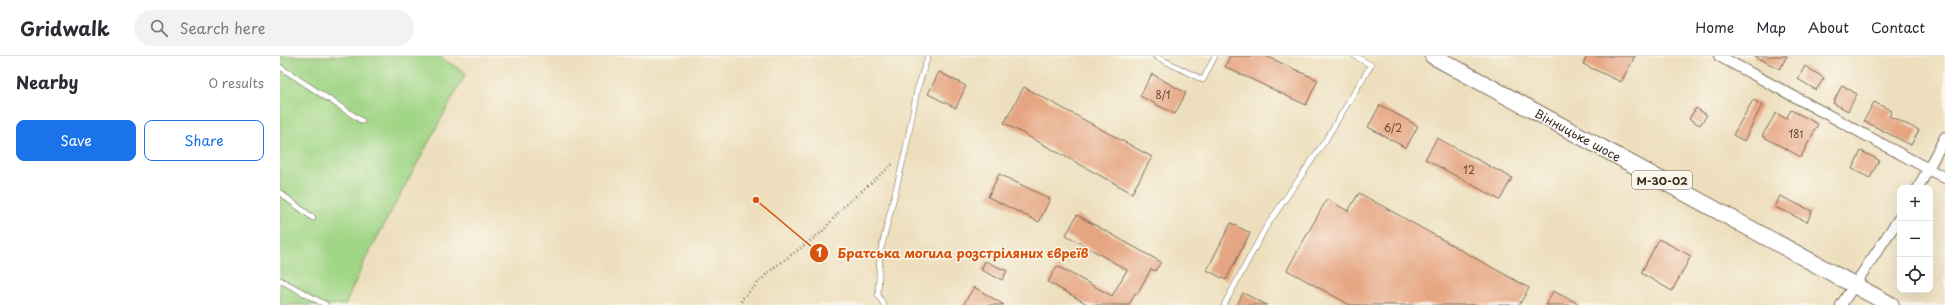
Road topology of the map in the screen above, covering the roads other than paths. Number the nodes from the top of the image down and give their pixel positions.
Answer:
1 (928, 56) edge
2 (1155, 56) edge
3 (1215, 56) edge
4 (1355, 56) edge
5 (1433, 56) edge
6 (1719, 56) edge
7 (280, 67) edge
8 (362, 121) dead end
9 (1945, 137) edge
10 (1929, 169) junction
11 (1945, 178) edge
12 (1920, 185) edge
13 (280, 193) edge
14 (313, 218) dead end
15 (1897, 221) edge
16 (280, 280) edge
17 (1854, 285) junction
18 (1843, 304) edge
19 (326, 305) edge
20 (884, 305) edge
21 (1224, 305) edge
22 (1891, 305) edge

1 - 20 lane
2 - 3 lane
4 - 21 lane
5 - 17 main road, Вінницьке шосе / М-30-02
6 - 10 street
7 - 8 lane
9 - 10 street
10 - 11 street
10 - 12 street
13 - 14 lane
15 - 17 street
16 - 19 lane
17 - 18 street
17 - 22 main road, Вінницьке шосе / М-30-02

